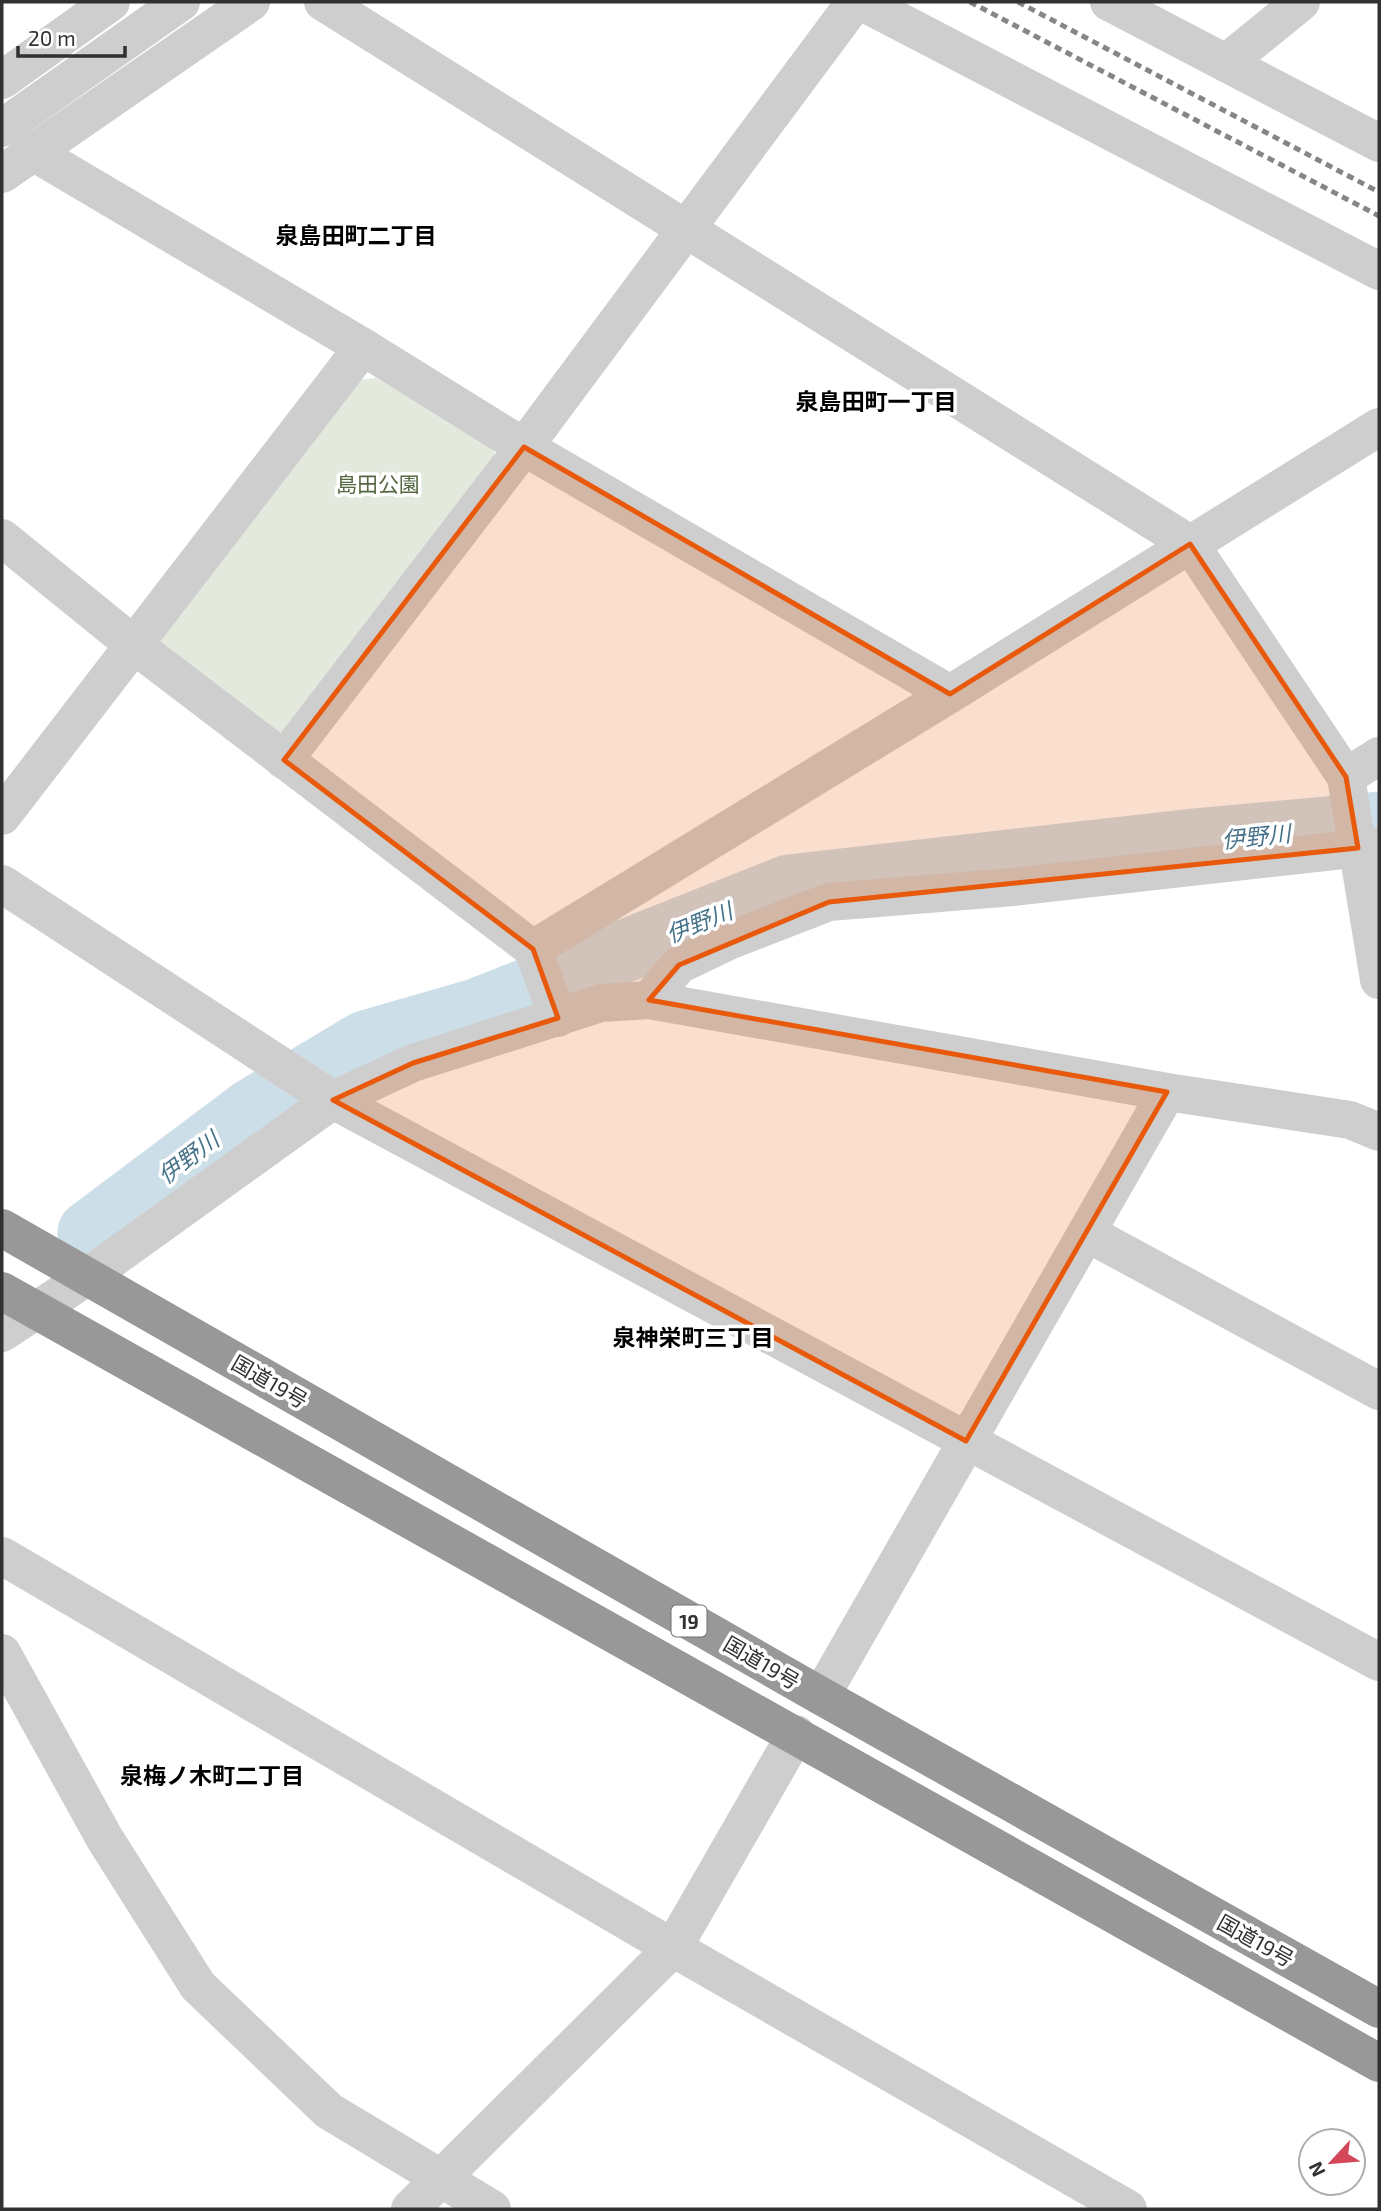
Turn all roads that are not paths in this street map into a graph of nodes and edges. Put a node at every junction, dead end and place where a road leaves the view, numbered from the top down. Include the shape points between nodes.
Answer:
1 (111, 2) edge
2 (181, 2) edge
3 (251, 2) edge
4 (323, 2) edge
5 (855, 2) edge
6 (862, 2) edge
7 (1109, 2) edge
8 (1301, 2) edge
9 (1226, 63) junction
10 (2, 80) edge
11 (2, 128) edge
12 (1379, 143) edge
13 (33, 152) junction
14 (2, 174) edge
15 (685, 228) junction
16 (1379, 271) edge
17 (363, 347) junction
18 (1379, 428) edge
19 (524, 447) junction
20 (2, 538) edge
21 (1190, 544) junction
22 (134, 645) junction
23 (950, 694) junction
24 (1379, 756) edge
25 (284, 760) junction
26 (1346, 777) junction
27 (2, 817) edge
28 (1368, 847) edge
29 (2, 884) edge
30 (533, 948) junction
31 (1379, 980) edge
32 (649, 1000) junction
33 (558, 1018) junction
34 (1167, 1092) junction
35 (334, 1100) junction
36 (1379, 1132) edge
37 (2, 1227) edge
38 (1087, 1233) junction
39 (87, 1277) junction
40 (2, 1291) edge
41 (36, 1311) junction
42 (2, 1334) edge
43 (1379, 1391) edge
44 (966, 1441) junction
45 (2, 1556) edge
46 (2, 1653) edge
47 (1379, 1662) edge
48 (821, 1696) junction
49 (796, 1734) junction
50 (673, 1948) junction
51 (1379, 2009) edge
52 (1379, 2063) edge
53 (441, 2179) junction
54 (410, 2209) edge
55 (492, 2209) edge
56 (1127, 2209) edge

1 - 10 street
2 - 11 street
3 - 13 street
4 - 15 street
5 - 15 street
6 - 16 street
7 - 9 street
8 - 9 street
9 - 12 street
13 - 14 street
13 - 17 street
15 - 19 street
15 - 21 street
17 - 19 street
17 - 22 street
18 - 21 street
19 - 23 street
19 - 25 street
20 - 22 street
21 - 23 street
21 - 26 street
22 - 25 street
22 - 27 street
23 - 30 street
24 - 26 street
25 - 30 street
26 - 28 street
28 - 31 street
28 - 32 street via 1013,887 829,902 679,965
29 - 35 street
30 - 33 street
32 - 33 street via 601,1003
32 - 34 street
33 - 35 street via 413,1063
34 - 36 street via 1350,1121
34 - 38 street
35 - 39 street
35 - 44 street
37 - 39 highway, 国道19号 / 19
38 - 43 street
38 - 44 street
39 - 41 street
39 - 48 highway, 国道19号 / 19
40 - 41 highway, 19
41 - 42 street
41 - 49 highway, 19
44 - 47 street
44 - 48 street
45 - 50 street
46 - 53 street via 105,1839 198,1986 329,2111
48 - 51 highway, 国道19号 / 19
49 - 50 street
49 - 52 highway, 19
50 - 53 street
50 - 56 street
53 - 54 street
53 - 55 street

